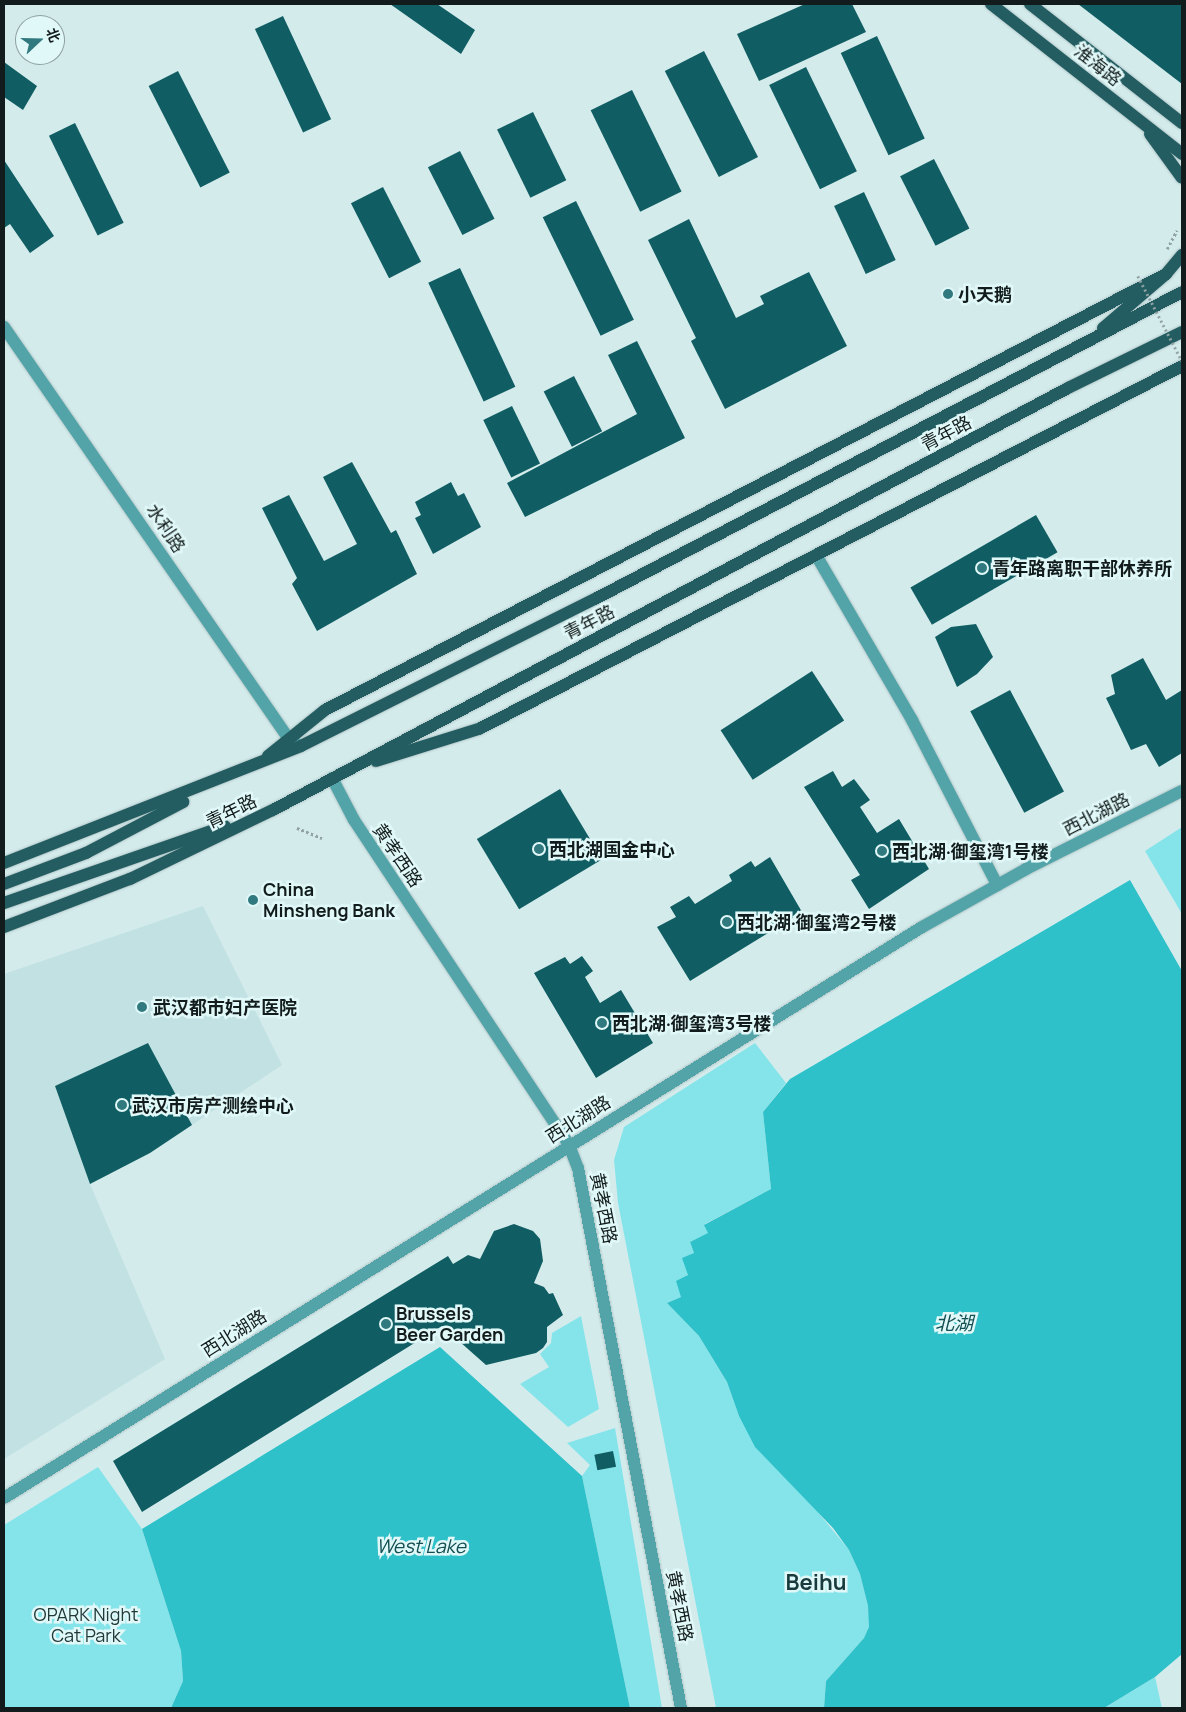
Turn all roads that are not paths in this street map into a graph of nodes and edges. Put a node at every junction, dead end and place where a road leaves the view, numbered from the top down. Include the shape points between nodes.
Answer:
1 (992, 4) edge
2 (1030, 4) edge
3 (1141, 122) junction
4 (1182, 123) edge
5 (1182, 154) edge
6 (1182, 178) edge
7 (1182, 255) edge
8 (1166, 274) junction
9 (1182, 292) edge
10 (4, 327) edge
11 (1182, 332) edge
12 (1088, 341) junction
13 (1182, 366) edge
14 (816, 554) junction
15 (289, 739) junction
16 (301, 746) junction
17 (256, 766) junction
18 (348, 769) junction
19 (239, 772) junction
20 (332, 778) junction
21 (1182, 791) edge
22 (273, 810) junction
23 (4, 863) edge
24 (4, 884) edge
25 (997, 885) junction
26 (4, 903) edge
27 (4, 927) edge
28 (569, 1145) junction
29 (4, 1498) edge
30 (681, 1708) edge

1 - 3 main road, 淮海路
2 - 4 main road, 淮海路
3 - 5 main road, 淮海路
3 - 6 main road
7 - 8 main road
8 - 12 main road
8 - 15 main road via 325,710
9 - 12 main road, 青年路
10 - 15 street, 水利路
11 - 18 main road, 青年路 via 1068,388
12 - 16 main road, 青年路 via 587,603
13 - 14 main road
14 - 18 main road via 479,729
14 - 25 street via 912,720
15 - 16 street, 水利路
15 - 17 main road
16 - 17 main road, 青年路
17 - 19 main road, 青年路
18 - 20 main road, 青年路
19 - 23 main road, 青年路
19 - 24 main road via 86,853
20 - 22 main road, 青年路
20 - 28 street, 黄孝西路 via 354,820
21 - 25 street, 西北湖路
22 - 26 main road via 94,869
22 - 27 main road, 青年路 via 130,879
25 - 28 street, 西北湖路 via 922,927
28 - 29 street, 西北湖路
28 - 30 street, 黄孝西路 via 578,1168

